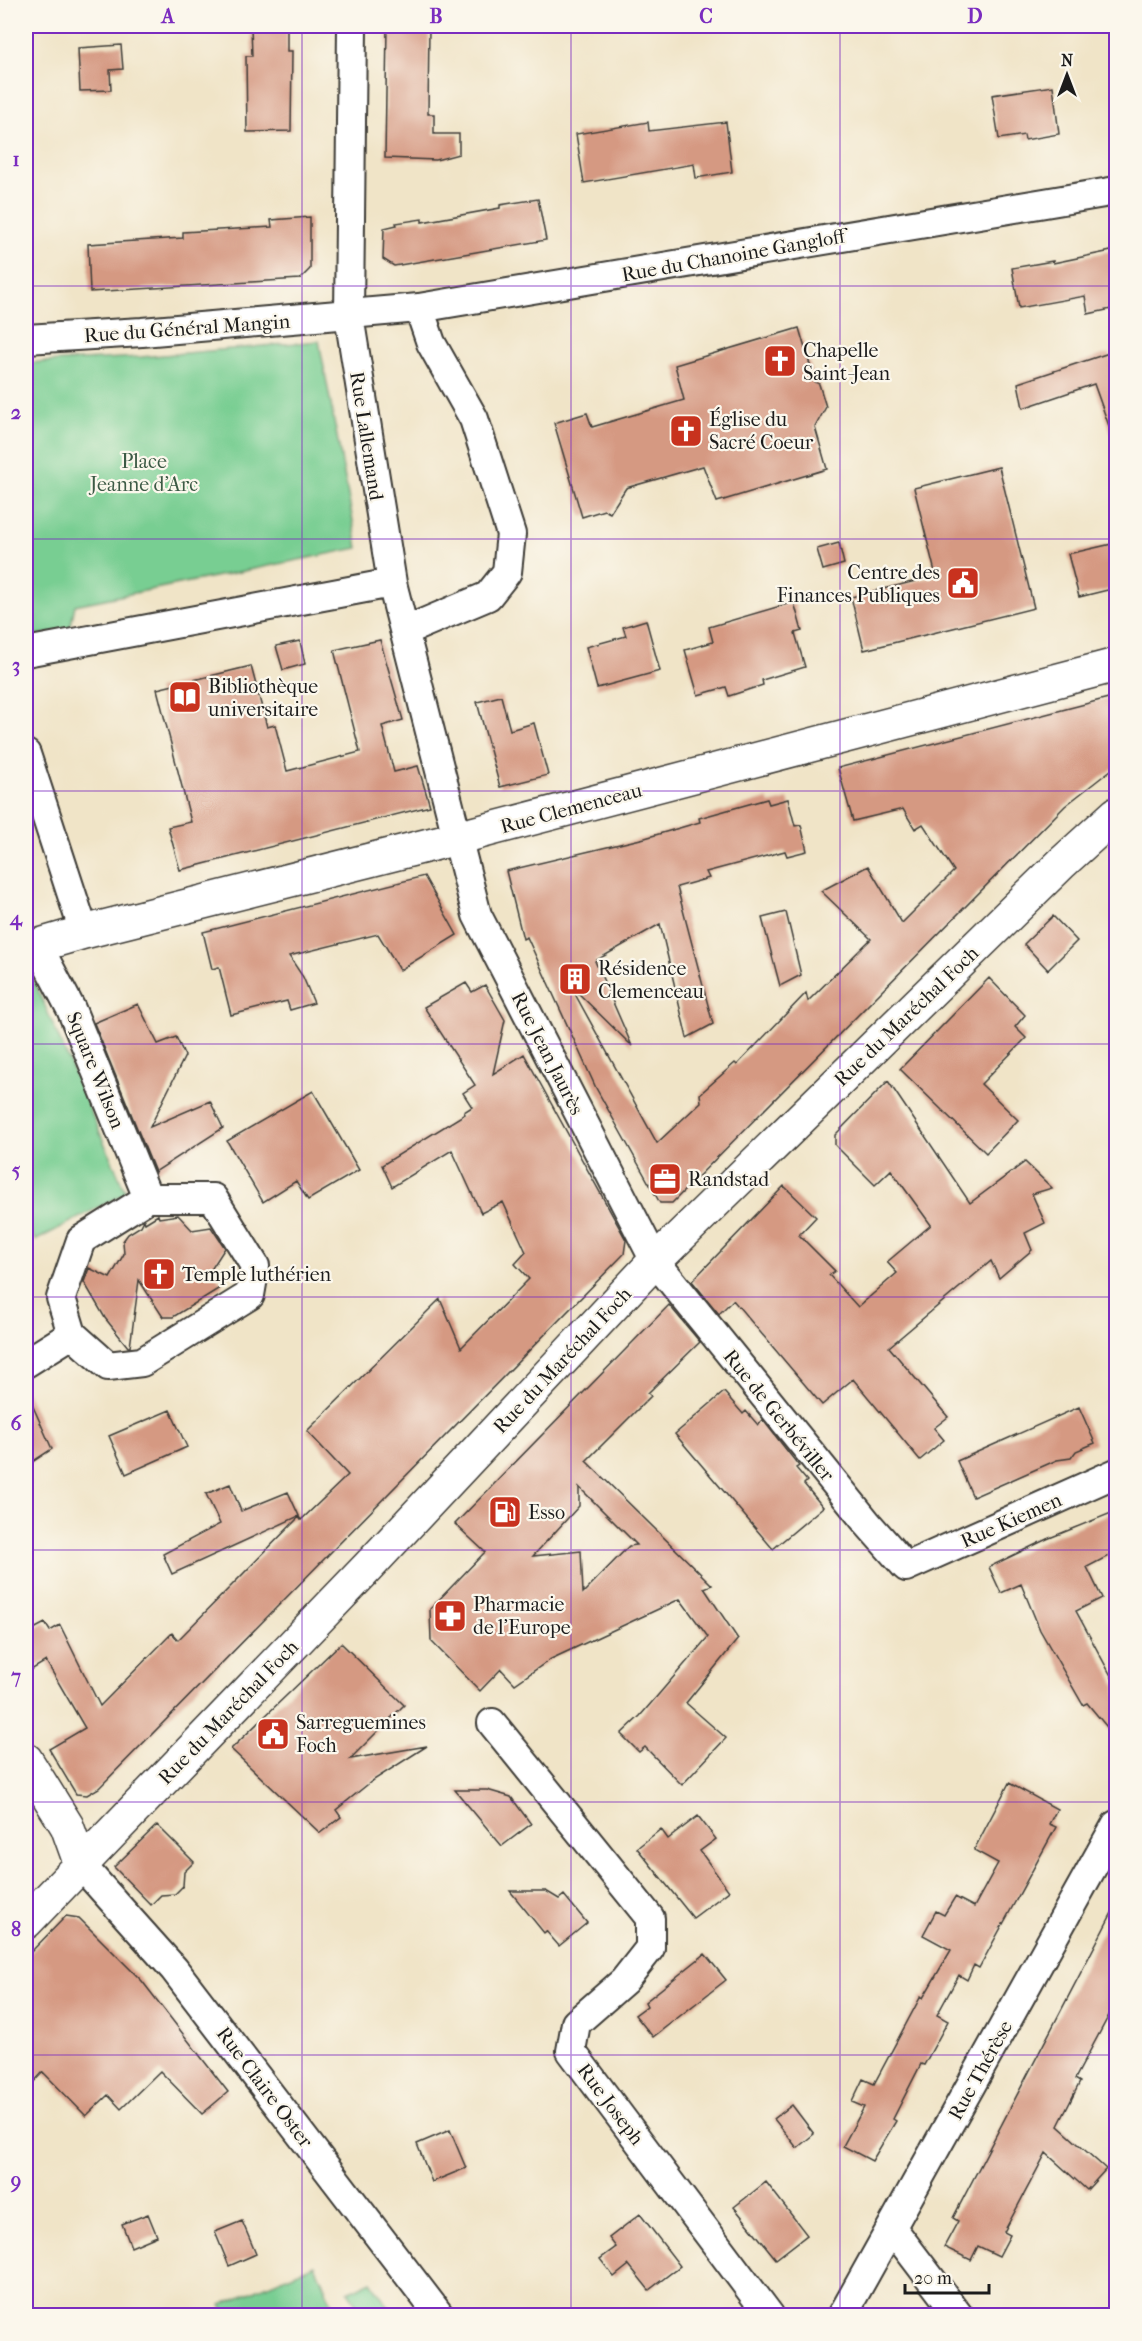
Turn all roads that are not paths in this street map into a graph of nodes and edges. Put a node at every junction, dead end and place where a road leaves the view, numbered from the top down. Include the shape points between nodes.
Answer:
1 (352, 26) edge
2 (1116, 190) edge
3 (419, 309) junction
4 (349, 316) junction
5 (26, 339) edge
6 (392, 583) junction
7 (405, 631) junction
8 (26, 652) edge
9 (1116, 665) edge
10 (26, 754) edge
11 (1116, 814) edge
12 (457, 838) junction
13 (84, 932) junction
14 (32, 947) edge
15 (148, 1198) junction
16 (655, 1261) junction
17 (72, 1335) junction
18 (26, 1363) edge
19 (1116, 1473) edge
20 (906, 1567) joint
21 (492, 1723) dead end
22 (26, 1760) edge
23 (1116, 1825) edge
24 (81, 1865) junction
25 (26, 1922) edge
26 (892, 2228) junction
27 (440, 2316) edge
28 (770, 2316) edge
29 (842, 2316) edge
30 (959, 2316) edge

1 - 4 street, Rue Lallemand
2 - 3 street, Rue du Chanoine Gangloff
3 - 4 street, Rue du Chanoine Gangloff
3 - 7 street via 431,343 474,419 511,534 507,572 488,596
4 - 5 street, Rue du Général Mangin
4 - 6 street, Rue Lallemand
6 - 7 street, Rue Lallemand
6 - 8 street
7 - 12 street, Rue Lallemand
9 - 12 main road, Rue Clemenceau
10 - 13 street
11 - 16 main road, Rue du Maréchal Foch
12 - 13 main road, Rue Clemenceau
12 - 16 street, Rue Jean Jaurès via 477,915
13 - 14 main road, Rue Clemenceau
14 - 15 street, Square Wilson via 71,1009
15 - 17 street via 81,1240 61,1298
15 - 17 street via 213,1198 255,1266 250,1295 142,1362 108,1366
16 - 20 street, Rue de Gerbéviller
16 - 24 main road, Rue du Maréchal Foch
17 - 18 street
19 - 20 street, Rue Kiemen
21 - 28 street, Rue Joseph via 650,1918 650,1948 624,1982 576,2023 571,2051
22 - 24 main road via 67,1826
23 - 26 street, Rue Thérèse
24 - 25 main road, Rue du Maréchal Foch
24 - 27 street, Rue Claire Oster via 174,1969
26 - 29 street, Rue Thérèse
26 - 30 street

